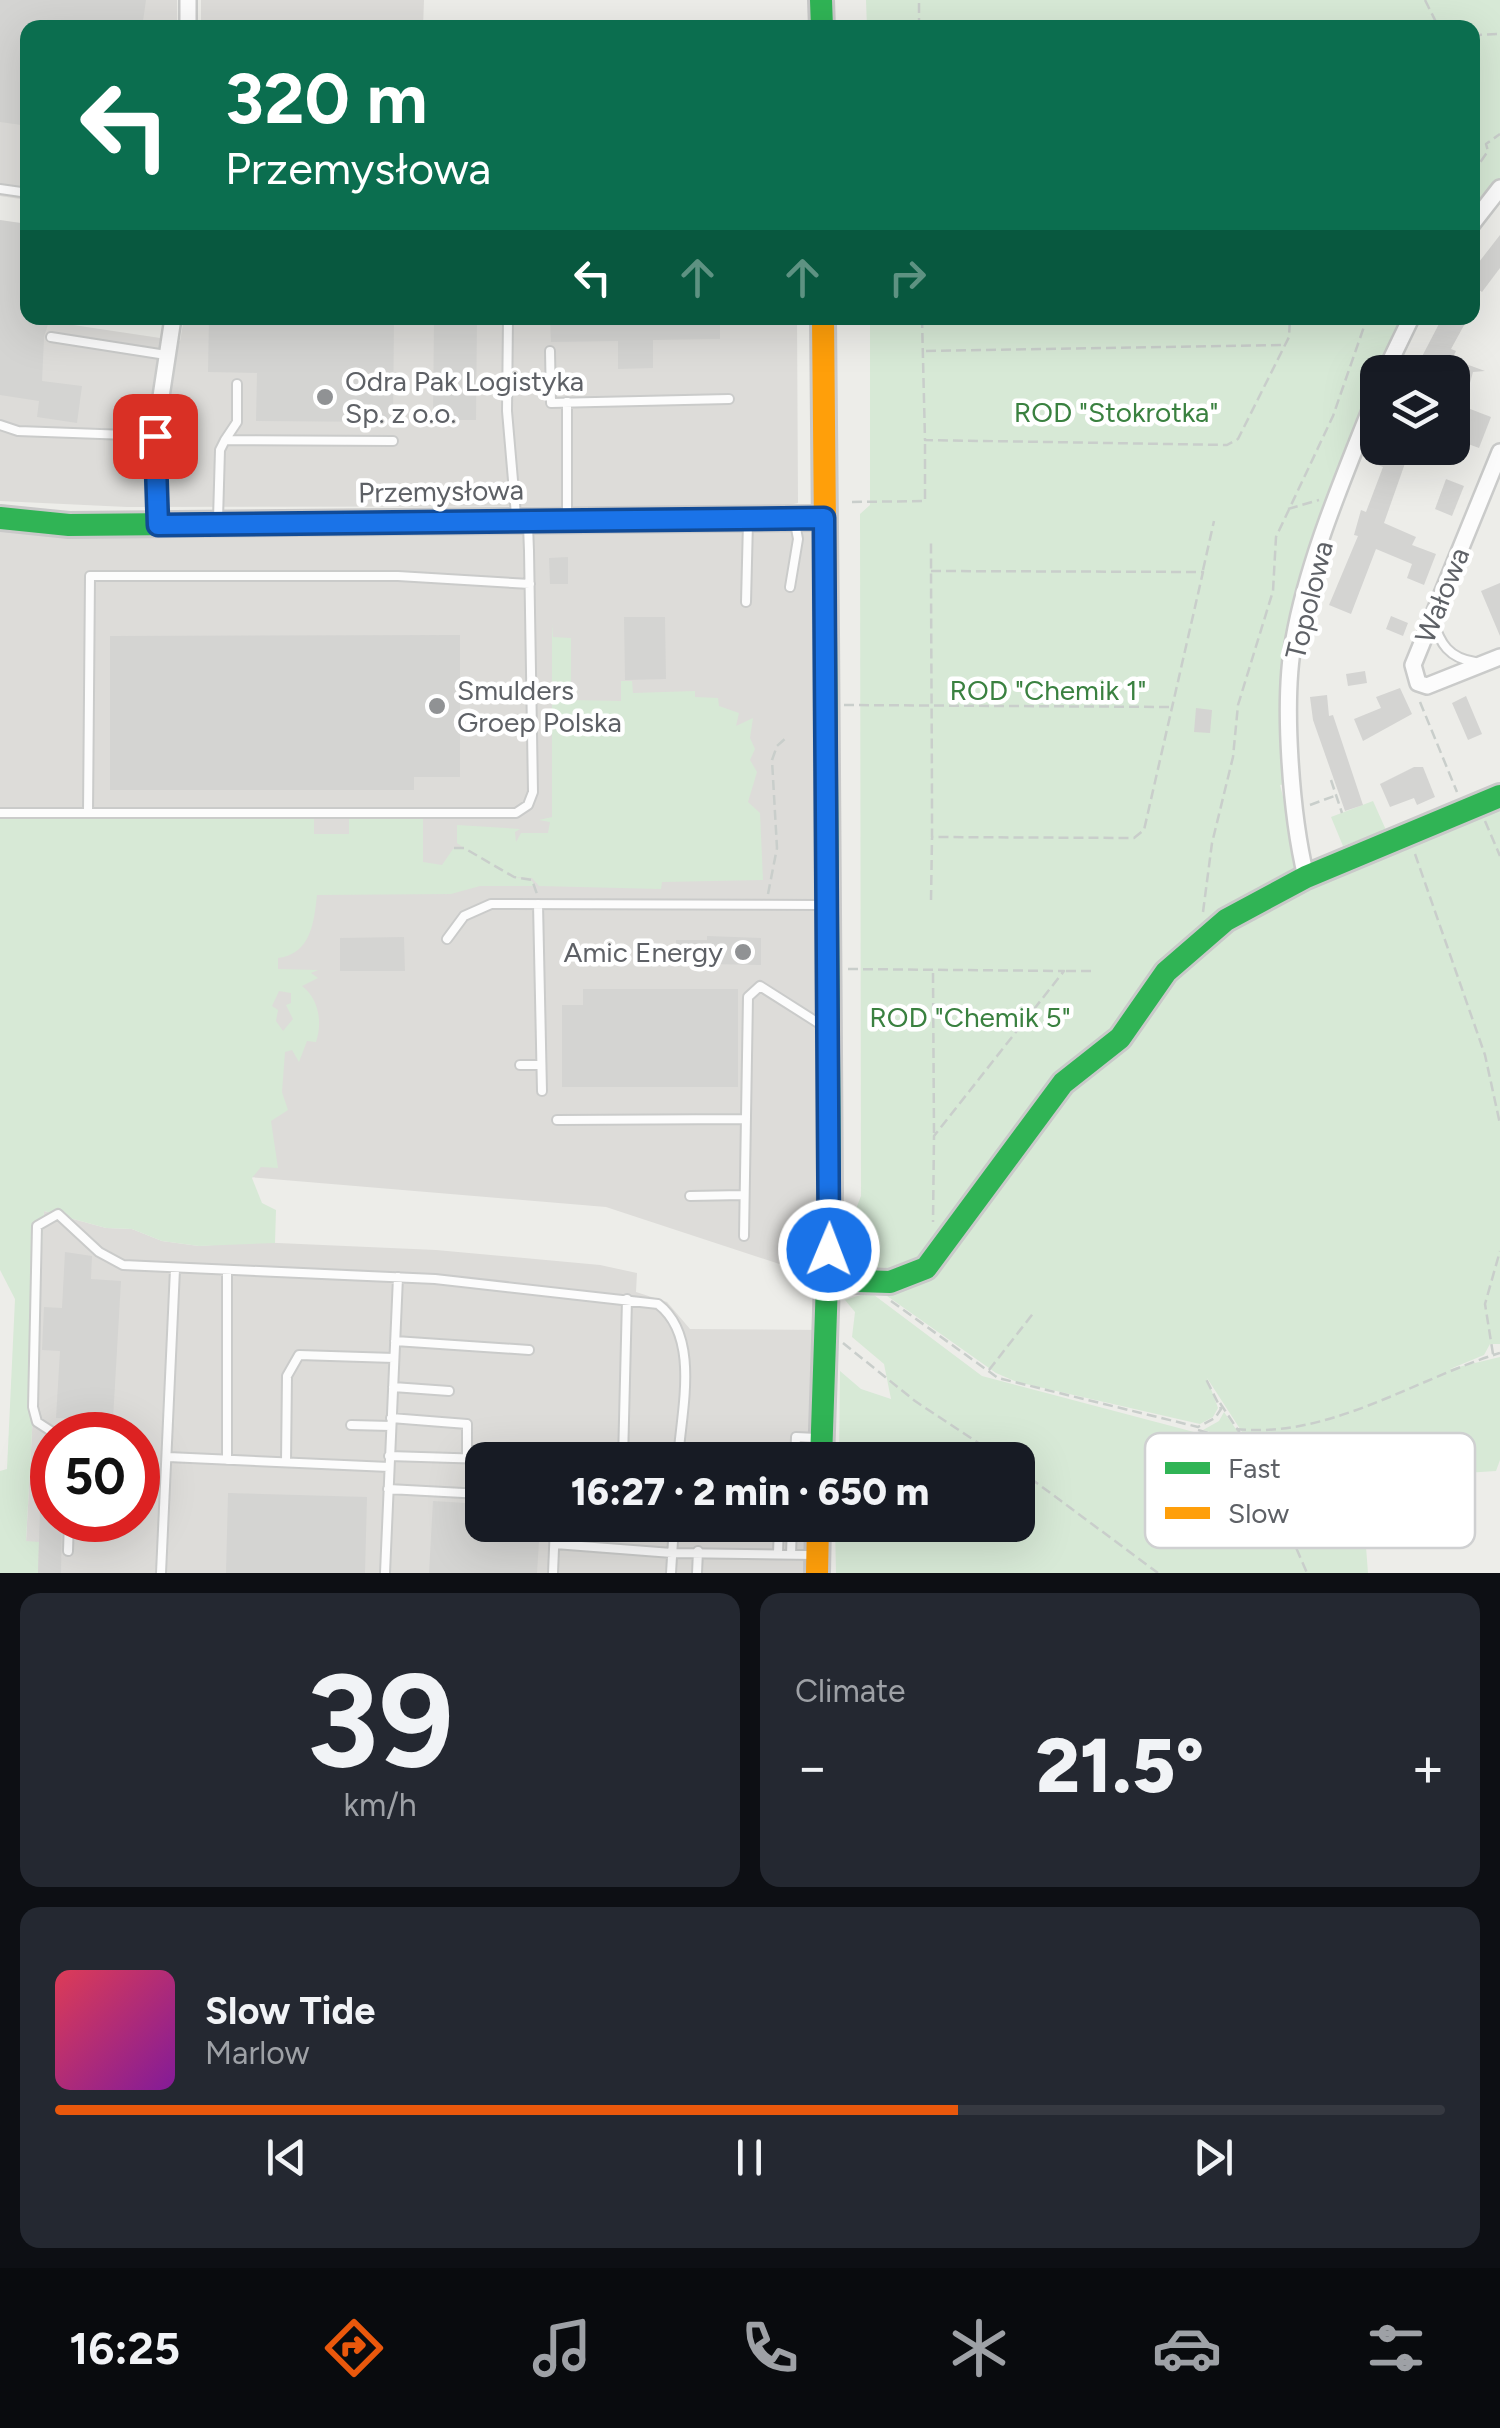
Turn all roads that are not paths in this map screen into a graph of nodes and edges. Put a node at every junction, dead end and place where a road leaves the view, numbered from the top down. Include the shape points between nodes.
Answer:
1 (1500, 188) edge
2 (1480, 214) edge
3 (172, 325) edge
4 (508, 325) edge
5 (823, 325) edge
6 (1408, 325) edge
7 (51, 338) dead end
8 (550, 351) dead end
9 (168, 355) junction
10 (1394, 355) edge
11 (237, 384) dead end
12 (729, 400) dead end
13 (566, 402) junction
14 (0, 425) edge
15 (155, 436) junction
16 (1360, 438) edge
17 (225, 440) junction
18 (393, 441) dead end
19 (1500, 452) edge
20 (0, 518) edge
21 (794, 518) junction
22 (824, 518) junction
23 (748, 519) junction
24 (522, 520) junction
25 (568, 520) junction
26 (218, 524) junction
27 (158, 525) junction
28 (530, 584) junction
29 (790, 587) dead end
30 (746, 602) dead end
31 (1433, 620) junction
32 (1494, 660) edge
33 (1500, 796) edge
34 (0, 813) edge
35 (88, 813) junction
36 (1306, 877) junction
37 (538, 904) junction
38 (826, 905) junction
39 (446, 939) dead end
40 (828, 1028) junction
41 (520, 1065) dead end
42 (541, 1065) junction
43 (542, 1091) dead end
44 (745, 1119) junction
45 (558, 1120) dead end
46 (743, 1195) junction
47 (690, 1196) dead end
48 (744, 1236) dead end
49 (175, 1269) junction
50 (227, 1272) junction
51 (398, 1277) junction
52 (828, 1280) junction
53 (627, 1298) junction
54 (395, 1341) junction
55 (528, 1350) dead end
56 (394, 1358) junction
57 (393, 1387) junction
58 (449, 1390) dead end
59 (34, 1412) edge
60 (391, 1422) junction
61 (352, 1425) dead end
62 (467, 1442) edge
63 (623, 1442) edge
64 (679, 1442) edge
65 (821, 1442) edge
66 (389, 1456) junction
67 (168, 1457) junction
68 (465, 1458) edge
69 (227, 1460) junction
70 (286, 1462) junction
71 (389, 1468) junction
72 (388, 1489) junction
73 (465, 1493) edge
74 (68, 1542) edge
75 (673, 1542) edge
76 (778, 1542) edge
77 (791, 1542) edge
78 (555, 1544) joint
79 (698, 1550) junction
80 (68, 1551) dead end
81 (672, 1553) junction
82 (778, 1553) junction
83 (791, 1554) junction
84 (816, 1564) edge
85 (162, 1573) edge
86 (384, 1573) edge
87 (553, 1573) edge
88 (671, 1573) edge
89 (698, 1573) edge

1 - 2 street
3 - 9 street
4 - 24 lane via 507,410
5 - 22 street
6 - 10 street
7 - 9 lane
8 - 13 lane via 551,402
9 - 15 street
11 - 17 lane via 237,422
12 - 13 lane
13 - 25 lane
14 - 15 lane
15 - 27 street
16 - 36 street, Topolowa via 1294,637 1290,716
17 - 18 lane
17 - 26 lane
19 - 31 street, Wałowa
20 - 27 street, Przemysłowa
21 - 22 street, Przemysłowa
21 - 23 street, Przemysłowa
21 - 29 lane via 798,539
22 - 38 street
23 - 25 street, Przemysłowa
23 - 30 lane
24 - 25 street, Przemysłowa
24 - 26 street, Przemysłowa
24 - 28 lane
26 - 27 street, Przemysłowa
28 - 35 lane via 532,792 516,813
28 - 35 lane via 398,576 90,576
31 - 32 lane via 1451,654
31 - 32 street, Wałowa via 1413,665 1418,683 1426,686
33 - 36 street
34 - 35 lane
36 - 52 street via 1226,920 1157,982 1116,1042 1073,1072 1043,1107 926,1268 890,1282
37 - 38 lane
37 - 39 lane via 491,904 464,916
37 - 42 lane
38 - 40 street
40 - 44 lane via 760,986 748,997
40 - 52 street
41 - 42 lane
42 - 43 lane
44 - 45 lane
44 - 46 lane
46 - 47 lane
46 - 48 lane
49 - 50 lane
49 - 59 lane via 122,1266 58,1214 37,1226
49 - 67 lane
50 - 51 lane
50 - 69 lane
51 - 53 lane
51 - 54 lane
52 - 65 street
53 - 63 lane
53 - 64 lane via 658,1304 673,1316 684,1342
54 - 55 lane
54 - 56 lane
56 - 57 lane
56 - 70 lane via 299,1355 287,1376
57 - 58 lane
57 - 60 lane
60 - 61 lane
60 - 62 lane via 467,1424
60 - 66 lane
66 - 68 lane
66 - 71 lane
67 - 69 lane
67 - 85 lane
69 - 70 lane
70 - 71 lane
71 - 72 lane
72 - 73 lane
72 - 86 lane
74 - 80 lane
75 - 81 lane
76 - 82 lane
77 - 83 lane
78 - 81 lane
78 - 87 lane
79 - 81 lane
79 - 82 lane
79 - 89 lane
81 - 88 lane
82 - 83 lane
83 - 84 lane

